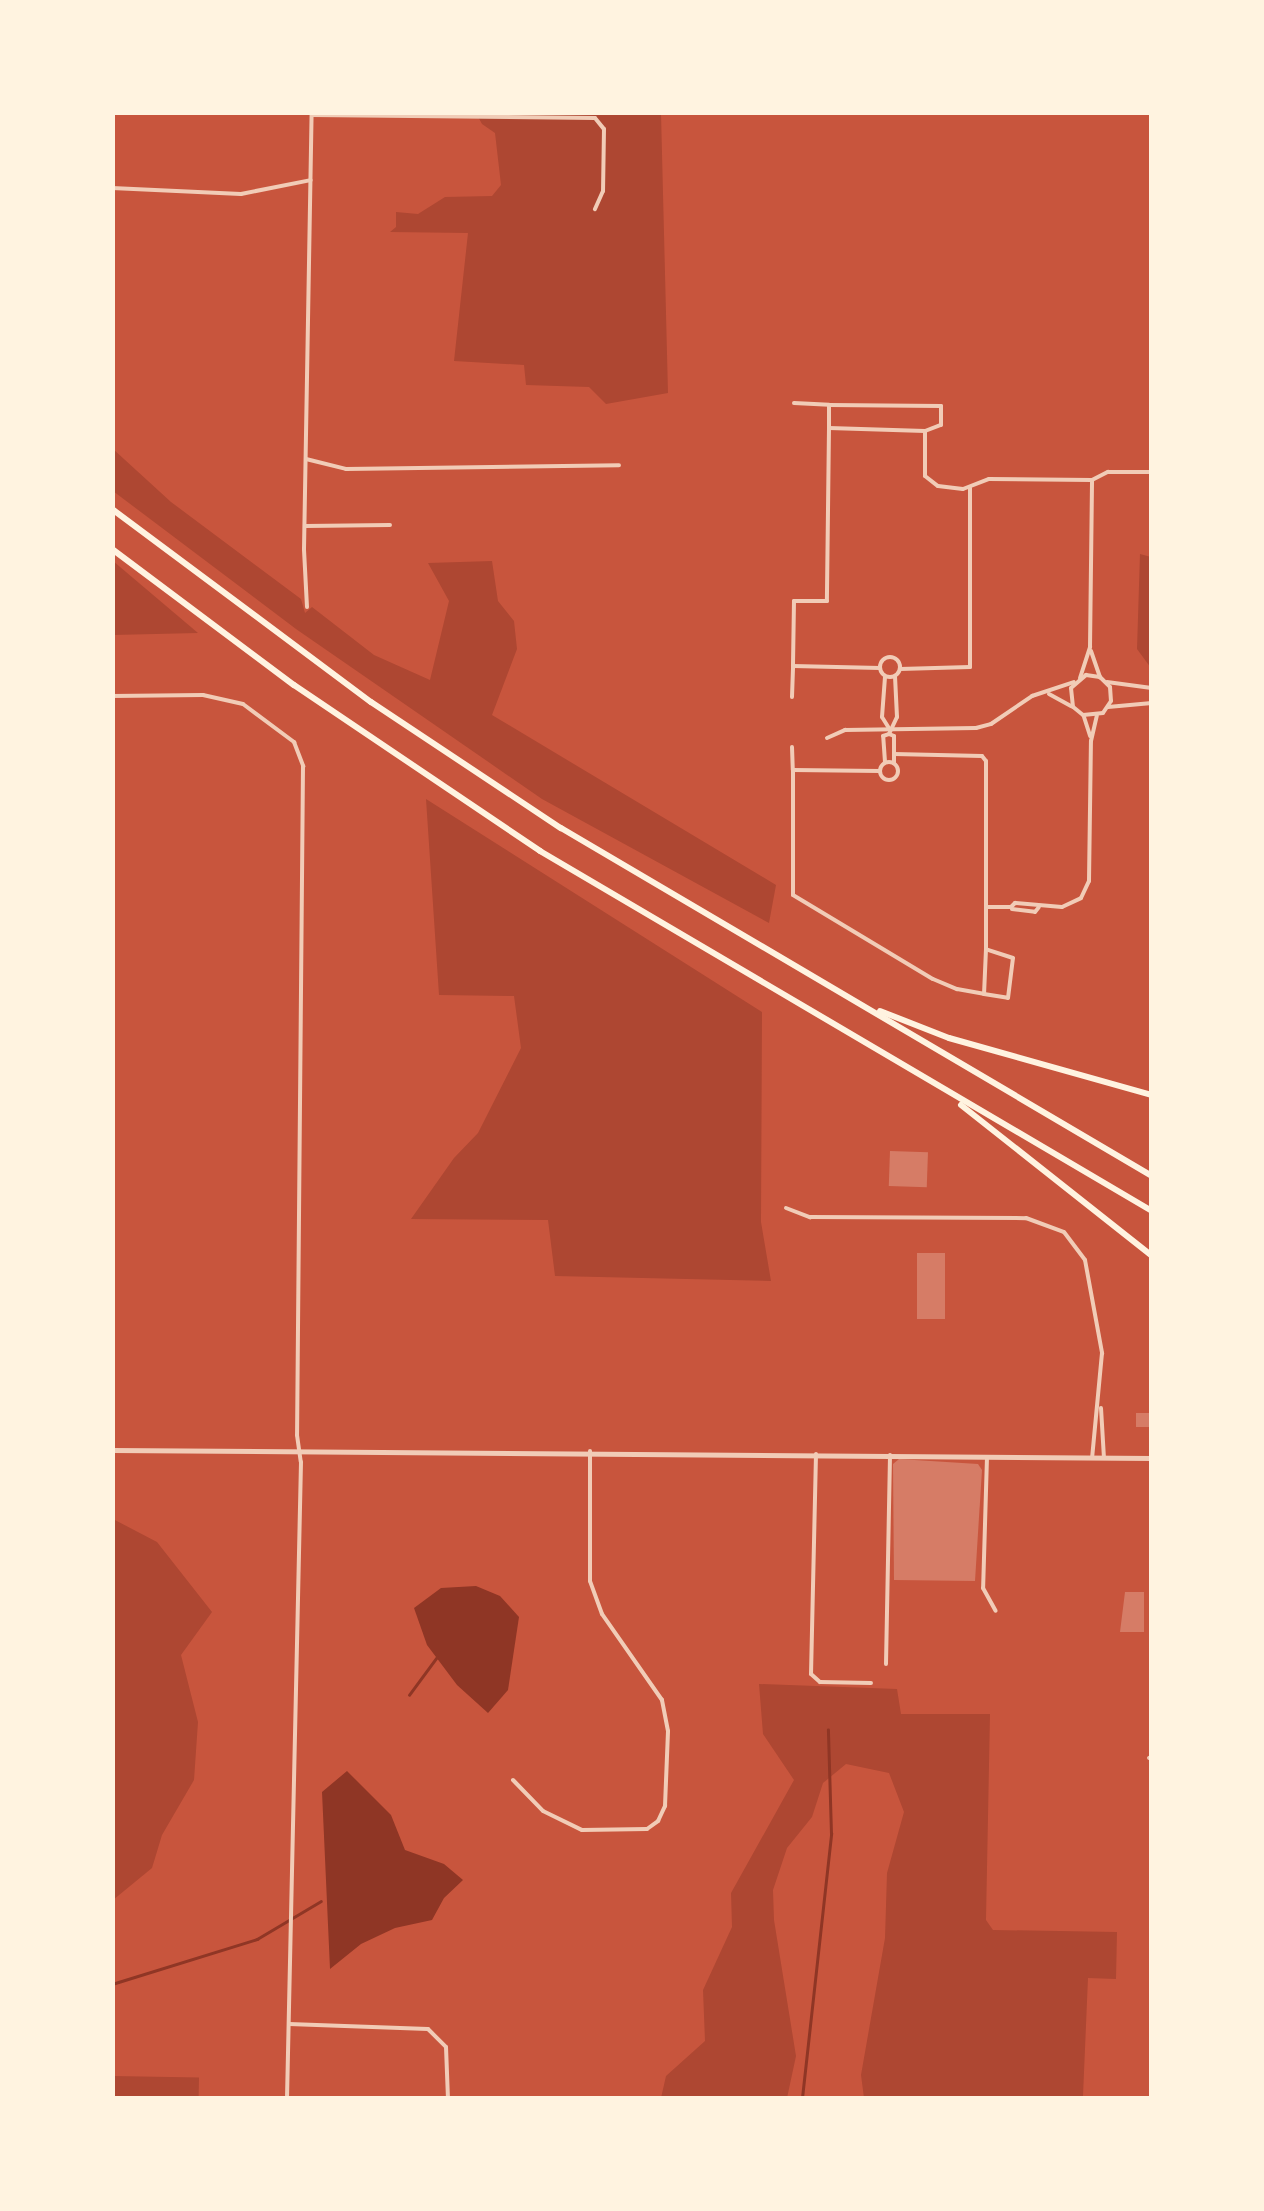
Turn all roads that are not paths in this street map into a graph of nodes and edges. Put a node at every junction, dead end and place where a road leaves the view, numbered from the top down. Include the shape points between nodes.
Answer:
1 (312, 114) edge
2 (311, 180) junction
3 (112, 188) edge
4 (595, 208) dead end
5 (794, 404) dead end
6 (830, 405) junction
7 (830, 428) junction
8 (925, 430) junction
9 (306, 460) junction
10 (620, 464) dead end
11 (1152, 472) edge
12 (1092, 480) junction
13 (970, 487) junction
14 (112, 510) edge
15 (390, 524) dead end
16 (305, 526) junction
17 (112, 549) edge
18 (307, 607) dead end
19 (1090, 648) junction
20 (793, 666) junction
21 (880, 668) junction
22 (900, 668) junction
23 (885, 676) junction
24 (894, 676) junction
25 (1100, 677) junction
26 (1077, 680) junction
27 (1106, 681) junction
28 (1152, 688) edge
29 (1049, 694) junction
30 (112, 696) edge
31 (792, 698) dead end
32 (1152, 703) edge
33 (1073, 707) junction
34 (1108, 707) junction
35 (1083, 716) junction
36 (1097, 716) junction
37 (890, 732) junction
38 (828, 738) dead end
39 (1091, 741) junction
40 (792, 746) dead end
41 (894, 754) junction
42 (885, 762) junction
43 (894, 763) junction
44 (793, 770) junction
45 (880, 771) junction
46 (986, 907) junction
47 (986, 949) junction
48 (984, 994) junction
49 (855, 1001) junction
50 (945, 1092) junction
51 (1152, 1093) edge
52 (1152, 1176) edge
53 (786, 1208) dead end
54 (1152, 1211) edge
55 (1152, 1256) edge
56 (1100, 1401) junction
57 (298, 1448) junction
58 (112, 1450) edge
59 (590, 1452) junction
60 (816, 1454) junction
61 (890, 1455) junction
62 (988, 1456) junction
63 (1092, 1458) junction
64 (1104, 1458) junction
65 (1152, 1458) edge
66 (996, 1611) dead end
67 (886, 1664) dead end
68 (872, 1682) dead end
69 (512, 1780) dead end
70 (289, 2024) junction
71 (287, 2098) edge
72 (448, 2098) edge

1 - 2 street
1 - 4 street via 596,118 604,130 603,191
2 - 3 street via 241,194
2 - 9 street
5 - 6 street
6 - 7 street
6 - 8 street via 941,406 942,424
7 - 8 street
7 - 20 street via 827,600 794,601
8 - 13 street via 928,481
9 - 10 street via 346,469
9 - 16 street
11 - 12 street via 1108,472
12 - 13 street via 1006,478
12 - 19 street
13 - 22 street via 970,667
14 - 49 highway via 444,752
15 - 16 street
16 - 18 street
17 - 50 highway via 489,818
19 - 25 street
19 - 26 street
20 - 21 street
20 - 31 street
21 - 22 street via 890,657
21 - 23 street
22 - 24 street
23 - 24 street
23 - 37 street via 882,717
24 - 37 street via 897,718
25 - 26 street
25 - 27 street
26 - 29 street
26 - 33 street
27 - 28 street
27 - 34 street
29 - 33 street
29 - 37 street via 1032,696 976,728
30 - 57 street via 232,701 290,737 302,758
32 - 34 street
33 - 35 street
34 - 36 street
35 - 36 street
35 - 39 street
36 - 39 street
37 - 38 street via 845,730
37 - 41 street
37 - 42 street via 884,736
39 - 46 street via 1088,881 1081,898 1035,912
40 - 44 street
41 - 43 street
41 - 46 street via 986,761
42 - 43 street
42 - 45 street
43 - 45 street via 898,773 892,780
44 - 45 street
44 - 48 street via 793,895 933,980
46 - 47 street
47 - 48 street
47 - 48 street via 1013,958 1008,998
49 - 51 highway via 949,1038
49 - 52 highway
50 - 54 highway
50 - 55 highway
53 - 56 street via 810,1217 1026,1218 1060,1228 1087,1266 1103,1358
56 - 63 street
56 - 64 street
57 - 58 street
57 - 59 street
57 - 70 street
59 - 60 street
59 - 69 street via 590,1582 602,1614 662,1700 666,1806 658,1821 639,1832 582,1830 543,1811
60 - 61 street
60 - 68 street via 811,1674 820,1682
61 - 62 street
61 - 67 street
62 - 63 street
62 - 66 street via 982,1588
63 - 64 street
64 - 65 street
70 - 71 street
70 - 72 street via 428,2029 446,2048

